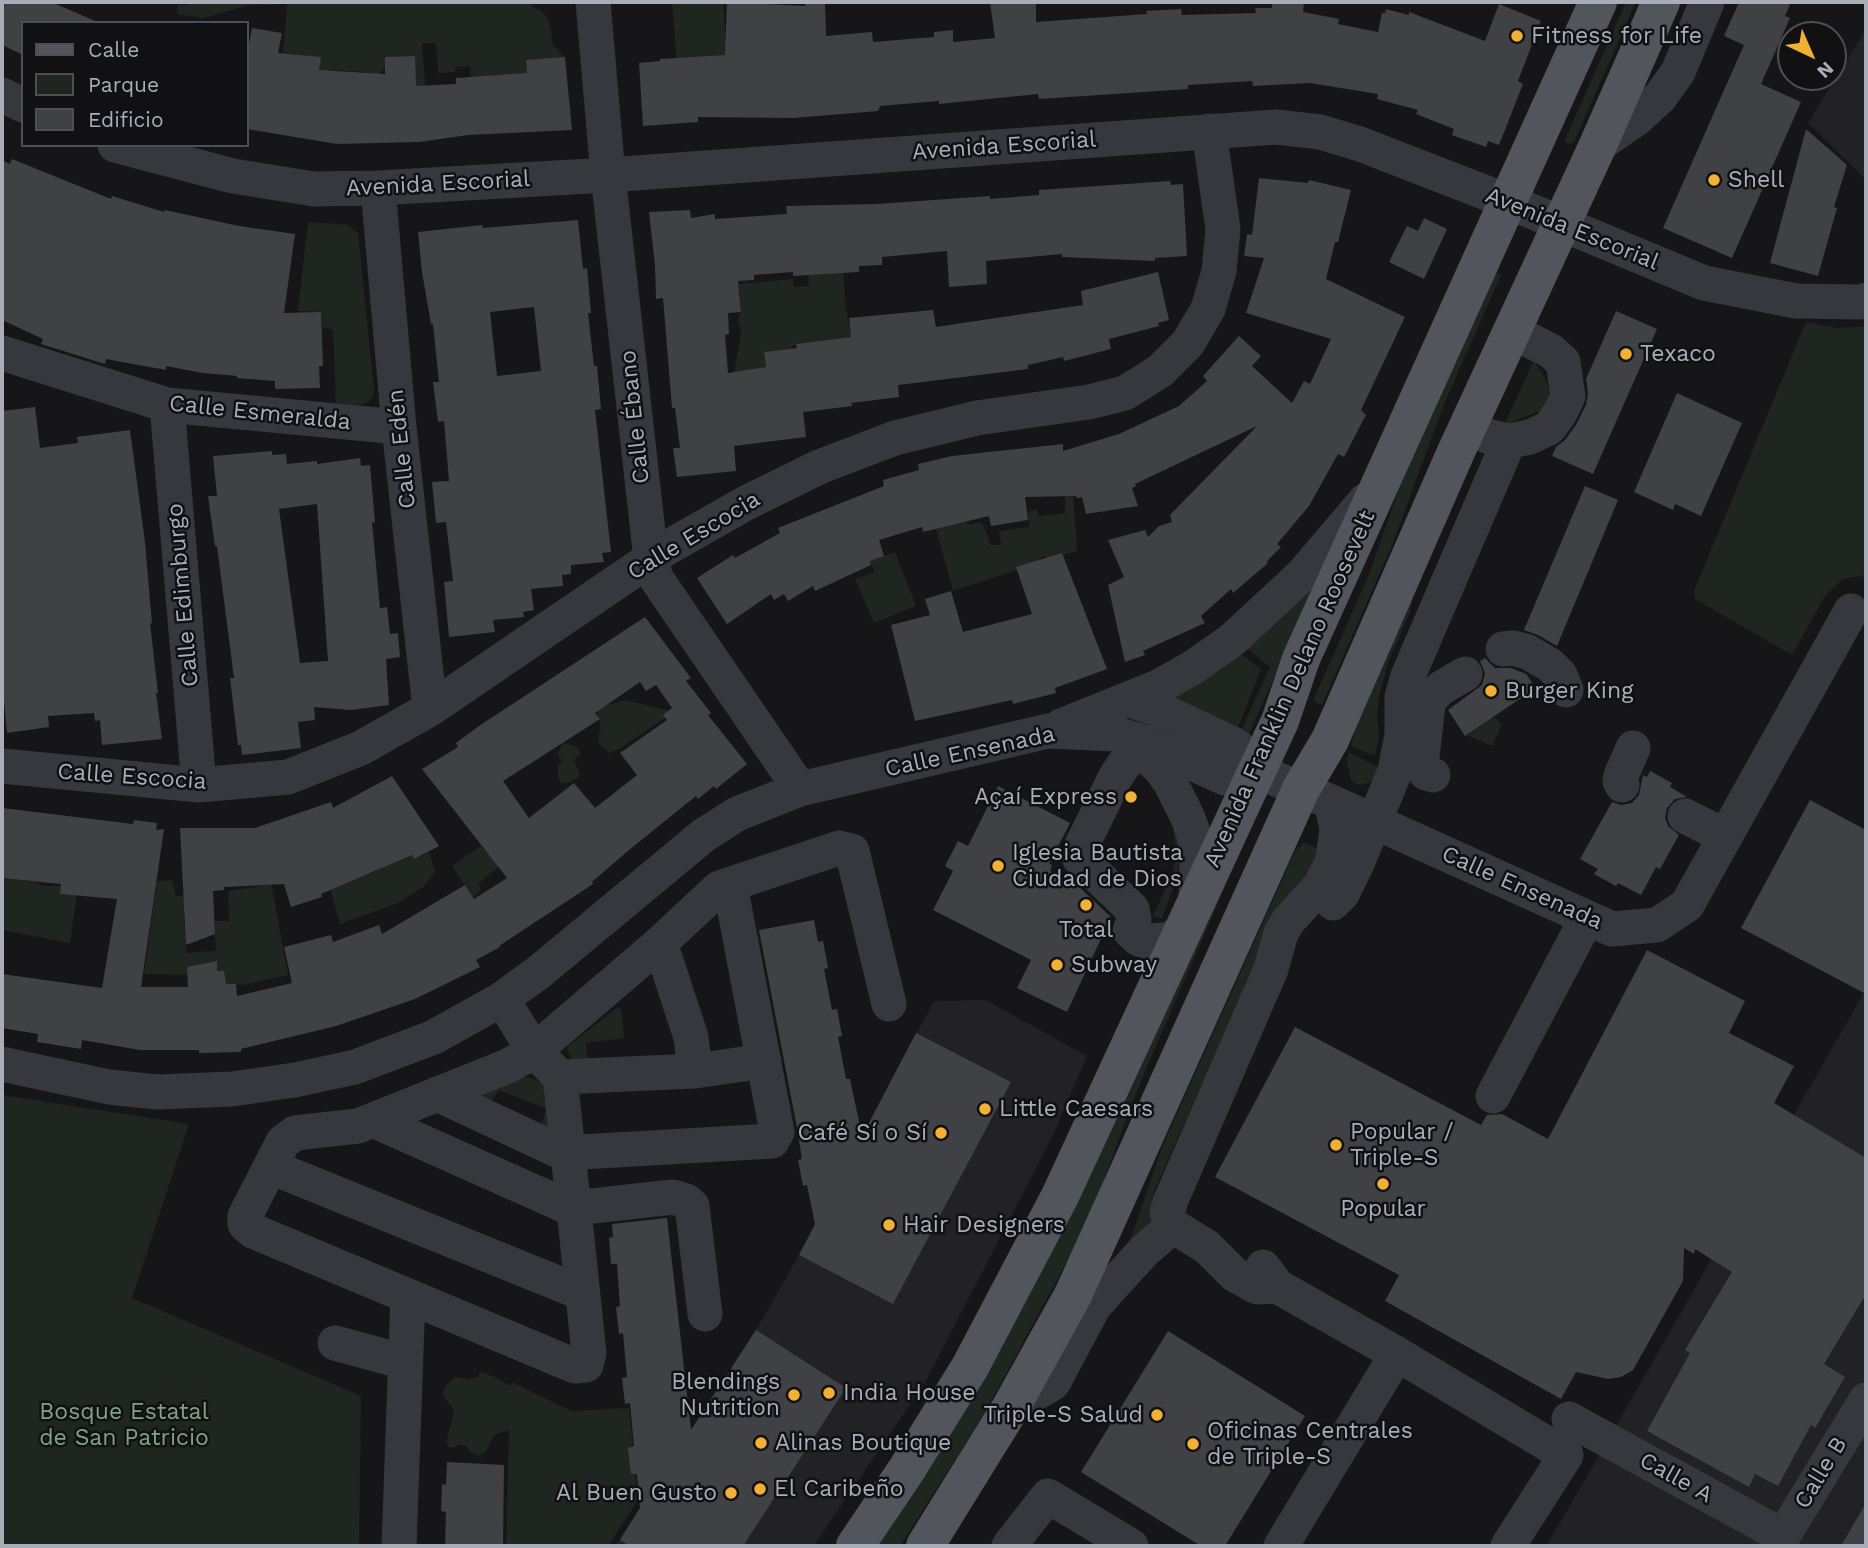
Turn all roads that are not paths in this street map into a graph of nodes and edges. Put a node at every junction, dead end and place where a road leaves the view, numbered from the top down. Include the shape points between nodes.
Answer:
1 (593, 2) edge
2 (1598, 2) edge
3 (1661, 2) edge
4 (1707, 2) edge
5 (2, 95) edge
6 (21, 103) edge
7 (1209, 131) junction
8 (1598, 145) junction
9 (123, 147) edge
10 (608, 175) junction
11 (378, 188) junction
12 (1507, 201) junction
13 (1561, 223) junction
14 (1866, 300) edge
15 (1511, 331) junction
16 (2, 353) edge
17 (167, 405) junction
18 (399, 427) junction
19 (1461, 441) junction
20 (1509, 441) junction
21 (1385, 476) junction
22 (651, 559) junction
23 (1851, 611) dead end
24 (1434, 613) junction
25 (1566, 690) dead end
26 (1129, 700) junction
27 (430, 709) junction
28 (1048, 732) junction
29 (1144, 748) junction
30 (1633, 748) dead end
31 (2, 766) edge
32 (1257, 771) junction
33 (1433, 775) dead end
34 (199, 785) junction
35 (1622, 785) dead end
36 (800, 789) junction
37 (1316, 795) junction
38 (1685, 816) dead end
39 (1375, 823) junction
40 (1725, 836) junction
41 (730, 885) junction
42 (1189, 916) junction
43 (1587, 918) junction
44 (658, 945) junction
45 (1271, 969) junction
46 (502, 999) junction
47 (889, 1004) dead end
48 (534, 1051) junction
49 (764, 1061) junction
50 (2, 1064) edge
51 (695, 1071) junction
52 (560, 1077) junction
53 (437, 1094) junction
54 (1493, 1096) dead end
55 (373, 1119) junction
56 (568, 1153) junction
57 (271, 1167) junction
58 (574, 1209) junction
59 (1173, 1226) junction
60 (582, 1290) junction
61 (408, 1296) junction
62 (705, 1314) dead end
63 (335, 1343) dead end
64 (1397, 1354) junction
65 (405, 1362) junction
66 (1866, 1400) edge
67 (1011, 1407) junction
68 (1569, 1419) dead end
69 (1780, 1541) edge
70 (399, 1546) edge
71 (855, 1546) edge
72 (925, 1546) edge
73 (1009, 1546) edge
74 (1131, 1546) edge
75 (1281, 1546) edge
76 (1508, 1546) edge

1 - 10 street, Calle Ébano
2 - 12 main road, Avenida Franklin Delano Roosevelt
3 - 8 main road
4 - 8 street via 1678,72 1660,97
5 - 6 street
7 - 10 street, Avenida Escorial
7 - 12 street, Avenida Escorial via 1276,127 1320,132
7 - 22 street, Calle Escocia via 1223,229 1219,271 1208,309 1188,343 1160,371 1125,393 977,418 895,438 818,467
8 - 13 main road
9 - 11 street, Avenida Escorial via 247,178 314,189
10 - 11 street, Avenida Escorial
10 - 22 street, Calle Ébano
11 - 18 street, Calle Edén
12 - 13 street, Avenida Escorial
12 - 21 main road, Avenida Franklin Delano Roosevelt
13 - 14 street, Avenida Escorial via 1704,283 1796,301
13 - 15 main road
15 - 19 main road
15 - 20 street via 1563,362 1568,396 1549,428
16 - 17 street, Calle Esmeralda
17 - 18 street, Calle Esmeralda
17 - 34 street, Calle Edimburgo
18 - 27 street, Calle Edén
19 - 20 street
19 - 24 street
19 - 37 main road via 1330,740
20 - 24 street
21 - 26 street via 1302,575 1233,640 1192,668
21 - 32 main road, Avenida Franklin Delano Roosevelt via 1301,659
22 - 27 street, Calle Escocia
22 - 36 street, Calle Ébano via 656,578
23 - 40 street, Calle Ensenada
24 - 39 street via 1402,697 1398,762
25 - 33 street via 1560,675 1549,666 1513,648 1441,688 1428,705 1422,765
26 - 28 street
26 - 32 street via 1233,744
27 - 34 street, Calle Escocia via 361,748 288,777
28 - 29 street
28 - 36 street, Calle Ensenada
29 - 32 street via 1225,778
29 - 42 street via 1170,782 1194,835 1197,858
29 - 42 street via 1124,764 1104,796 1080,859 1132,909 1130,931 1139,939 1168,940
30 - 35 street via 1621,776
31 - 34 street, Calle Escocia
32 - 37 street, Calle Ensenada
32 - 42 main road, Avenida Franklin Delano Roosevelt
36 - 46 street, Calle Ensenada via 737,814 704,835
37 - 39 street, Calle Ensenada
37 - 45 street via 1337,829 1333,860 1320,886 1281,933
37 - 67 main road via 1073,1295
38 - 40 street
39 - 43 street, Calle Ensenada
39 - 45 street via 1342,894
40 - 43 street, Calle Ensenada via 1687,905 1657,925 1612,929
41 - 44 street via 719,888
41 - 47 street via 839,848 852,851
41 - 49 street
42 - 71 main road, Avenida Franklin Delano Roosevelt via 1019,1277 957,1388
43 - 54 street
44 - 48 street
44 - 51 street via 691,1038
45 - 59 street via 1171,1200 1167,1213
46 - 48 street
46 - 50 street, Calle Ensenada via 434,1037 355,1067 232,1089 158,1092 109,1087
48 - 52 street
48 - 53 street via 509,1066
49 - 51 street
49 - 56 street via 777,1132 772,1141
51 - 52 street
52 - 56 street
53 - 55 street
53 - 56 street
55 - 57 street via 358,1126 295,1133 283,1143
55 - 58 street
56 - 58 street
57 - 60 street
57 - 61 street via 245,1216 253,1231
58 - 60 street
58 - 62 street via 674,1197 686,1200 692,1206
59 - 64 street via 1207,1247 1235,1275 1257,1287 1277,1286
59 - 67 street via 1094,1306 1053,1383
60 - 61 street via 589,1353 586,1365 575,1366
61 - 65 street
63 - 65 street
64 - 75 street
64 - 76 street via 1566,1455
65 - 70 street
66 - 69 street, Calle B
67 - 72 main road
68 - 69 street, Calle A
73 - 74 street via 1048,1496

